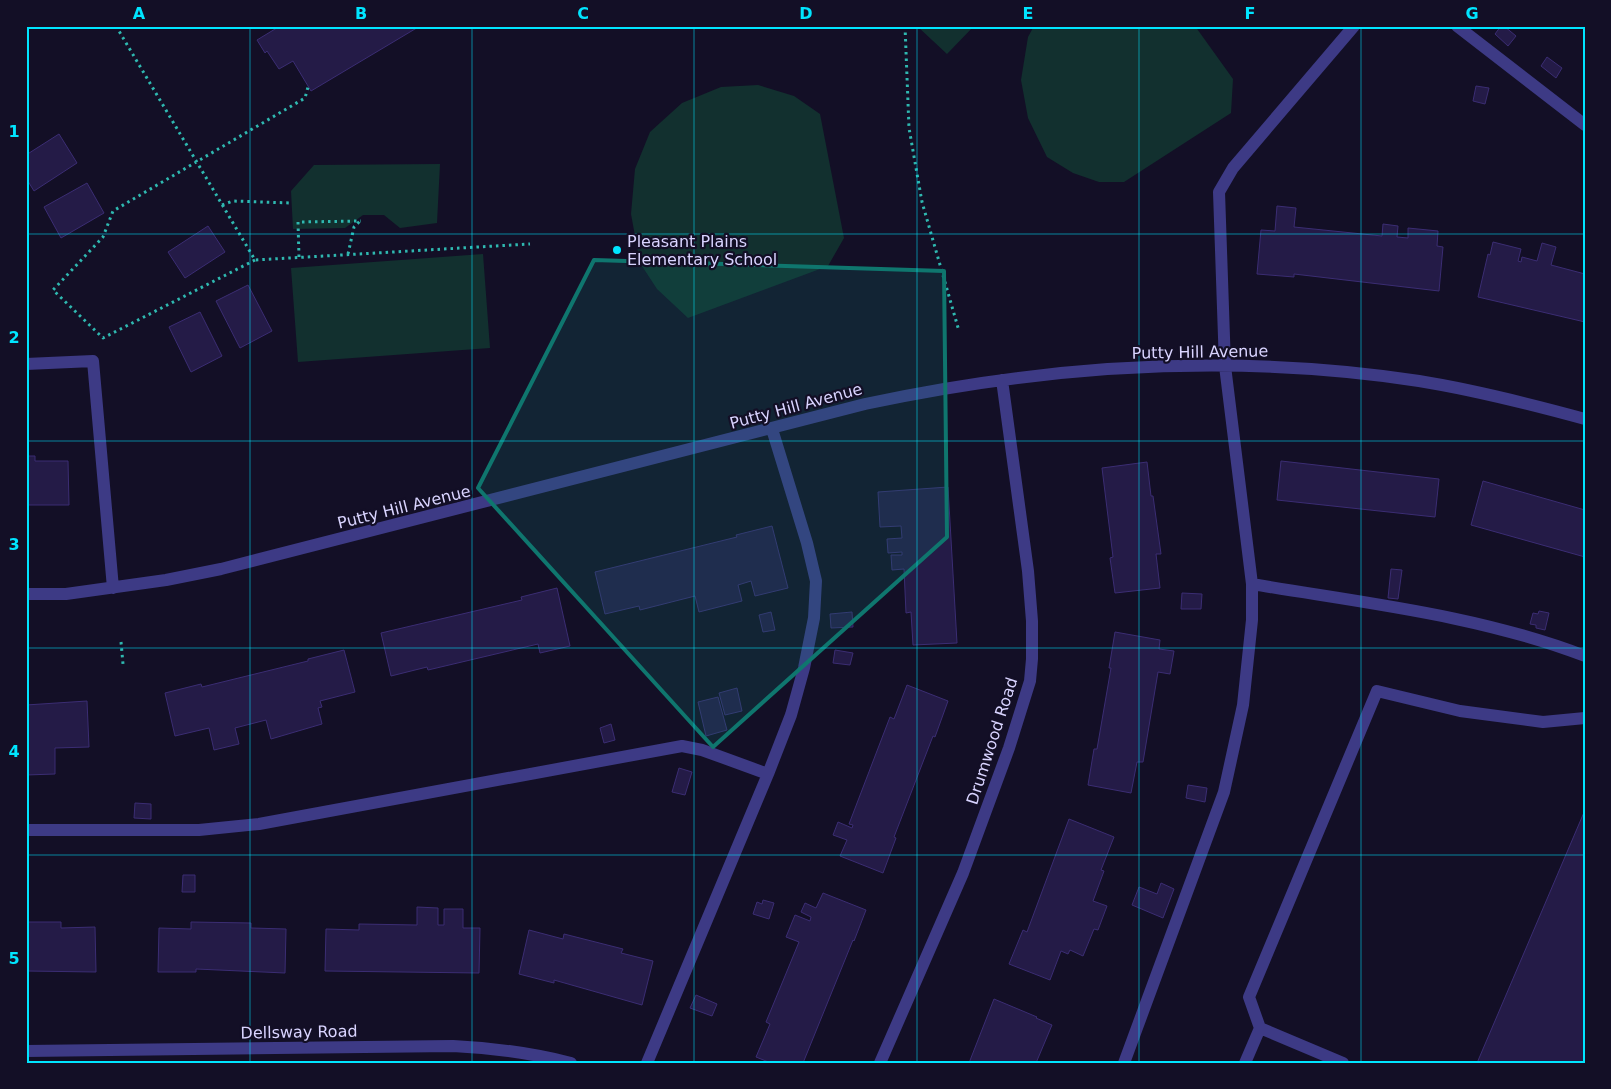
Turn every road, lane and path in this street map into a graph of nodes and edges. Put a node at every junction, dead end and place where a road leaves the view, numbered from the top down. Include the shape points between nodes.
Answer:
1 (116, 26) edge
2 (905, 26) edge
3 (1354, 26) edge
4 (1457, 26) edge
5 (308, 87) dead end
6 (1585, 125) edge
7 (197, 162) junction
8 (292, 203) dead end
9 (222, 205) junction
10 (530, 244) dead end
11 (348, 254) junction
12 (299, 257) junction
13 (255, 260) junction
14 (959, 330) dead end
15 (26, 364) edge
16 (1225, 366) junction
17 (1002, 380) junction
18 (1585, 419) edge
19 (772, 429) junction
20 (1252, 584) junction
21 (113, 588) junction
22 (26, 594) edge
23 (122, 642) dead end
24 (1585, 656) edge
25 (122, 664) dead end
26 (1585, 718) edge
27 (768, 774) junction
28 (26, 830) edge
29 (1260, 1028) junction
30 (26, 1051) edge
31 (571, 1063) edge
32 (648, 1063) edge
33 (880, 1063) edge
34 (1124, 1063) edge
35 (1245, 1063) edge
36 (1343, 1063) edge

1 - 7 path
2 - 14 path via 909,128 922,202
3 - 16 street via 1233,168 1219,192
4 - 6 street
5 - 7 path via 305,98
7 - 9 path
7 - 13 path via 112,212 103,237 54,290 103,338
8 - 9 path via 233,201
9 - 13 path
10 - 11 path
11 - 12 path
11 - 12 path via 354,227 361,221 298,222
12 - 13 path
15 - 21 street via 93,361
16 - 17 street, Putty Hill Avenue via 1097,370
16 - 18 street, Putty Hill Avenue via 1307,369 1420,381 1540,406
16 - 20 street
17 - 19 street, Putty Hill Avenue via 892,398
17 - 33 street, Drumwood Road via 1028,571 1032,621 1030,681 963,873
19 - 21 street, Putty Hill Avenue via 222,569
19 - 27 street via 816,581 814,618 804,668
20 - 24 street via 1449,617 1515,633
20 - 34 street via 1252,620 1243,705 1224,792
21 - 22 street, Putty Hill Avenue via 66,594
23 - 25 path
26 - 29 street via 1543,722 1460,711 1377,691 1249,997
27 - 28 street via 682,746 259,824 199,830
27 - 32 street
29 - 35 street
29 - 36 street
30 - 31 street, Dellsway Road via 453,1046 543,1055

